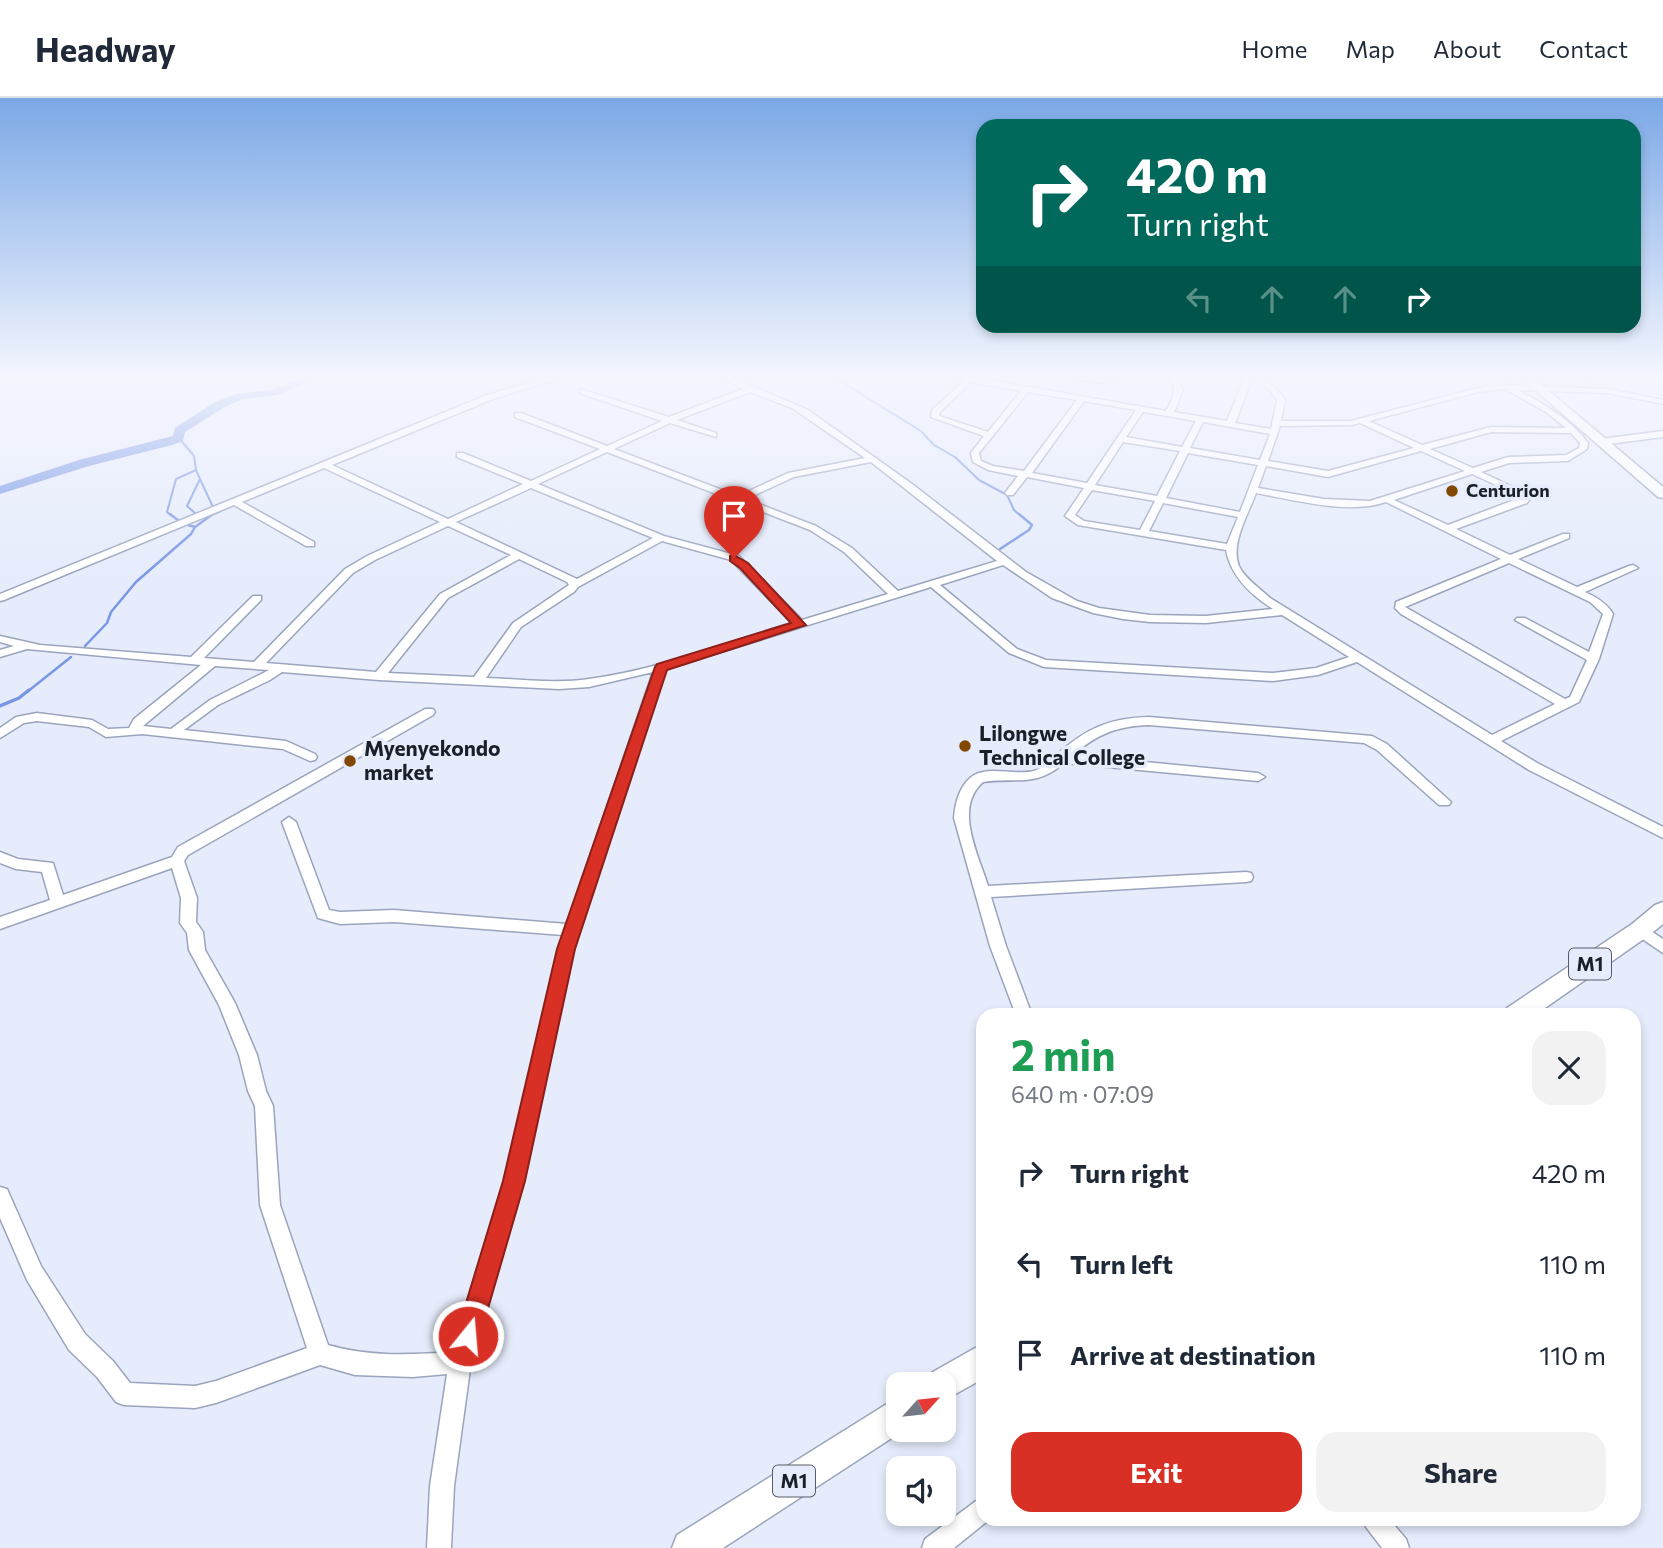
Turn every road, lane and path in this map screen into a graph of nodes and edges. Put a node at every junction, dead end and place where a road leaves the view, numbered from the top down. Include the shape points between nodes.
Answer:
1 (378, 444) edge
2 (587, 444) edge
3 (620, 444) edge
4 (850, 444) edge
5 (982, 444) edge
6 (1048, 444) edge
7 (1119, 444) edge
8 (1149, 444) edge
9 (1189, 444) edge
10 (1269, 444) edge
11 (1412, 444) edge
12 (1437, 444) edge
13 (1582, 444) edge
14 (1603, 444) edge
15 (1421, 448) junction
16 (1186, 450) junction
17 (605, 451) junction
18 (460, 455) dead end
19 (872, 459) junction
20 (1261, 464) junction
21 (325, 465) junction
22 (1474, 471) junction
23 (1025, 475) junction
24 (531, 484) junction
25 (1091, 487) junction
26 (1253, 489) junction
27 (1010, 493) dead end
28 (1663, 494) edge
29 (739, 499) junction
30 (1160, 500) junction
31 (1388, 500) junction
32 (235, 502) junction
33 (1243, 515) junction
34 (450, 523) junction
35 (1447, 529) junction
36 (1144, 533) junction
37 (1566, 536) dead end
38 (661, 538) junction
39 (310, 544) dead end
40 (1231, 548) junction
41 (519, 555) junction
42 (1508, 559) junction
43 (1006, 561) junction
44 (1633, 568) dead end
45 (932, 583) junction
46 (574, 585) junction
47 (1575, 592) junction
48 (896, 595) junction
49 (0, 598) edge
50 (257, 598) dead end
51 (1284, 611) junction
52 (1521, 620) dead end
53 (800, 625) junction
54 (0, 639) edge
55 (24, 646) junction
56 (0, 654) edge
57 (1358, 658) junction
58 (1593, 659) junction
59 (193, 662) junction
60 (211, 663) junction
61 (258, 665) junction
62 (279, 667) junction
63 (661, 667) junction
64 (379, 676) junction
65 (477, 682) junction
66 (1566, 705) junction
67 (429, 712) dead end
68 (137, 731) junction
69 (0, 734) edge
70 (173, 734) junction
71 (1490, 741) junction
72 (310, 757) dead end
73 (1060, 758) junction
74 (1258, 777) dead end
75 (1444, 802) dead end
76 (289, 822) dead end
77 (1663, 833) edge
78 (0, 857) edge
79 (177, 861) junction
80 (1246, 877) dead end
81 (983, 892) junction
82 (58, 902) junction
83 (1663, 911) edge
84 (0, 923) edge
85 (572, 930) junction
86 (1640, 930) junction
87 (1663, 947) edge
88 (1021, 1008) edge
89 (1526, 1008) edge
90 (0, 1196) edge
91 (320, 1354) junction
92 (460, 1362) junction
93 (976, 1364) edge
94 (956, 1377) edge
95 (886, 1422) edge
96 (976, 1515) edge
97 (1380, 1526) edge
98 (439, 1548) edge
99 (690, 1548) edge
100 (934, 1548) edge
101 (1397, 1548) edge

1 - 21 street
2 - 17 street
3 - 17 street
4 - 19 street
5 - 23 street via 975,453 977,461
6 - 23 street
7 - 25 street
8 - 16 street
9 - 16 street
10 - 20 street
11 - 15 street
12 - 15 street
13 - 22 street via 1572,457 1515,458
14 - 28 highway
15 - 20 street via 1335,474
15 - 22 street
16 - 20 street
16 - 30 street
17 - 24 street
17 - 29 street
18 - 24 street
19 - 29 street via 790,475
19 - 43 street
20 - 26 street
21 - 32 street
21 - 34 street
22 - 31 street
22 - 35 street via 1520,491 1527,499
23 - 25 street
23 - 27 street
24 - 34 street
24 - 38 street
25 - 30 street
25 - 36 street via 1072,519
26 - 31 street via 1344,505
26 - 33 street
29 - 48 street via 835,540
30 - 33 street
30 - 36 street
31 - 35 street
32 - 39 street
32 - 49 street
33 - 40 street
34 - 41 street
34 - 61 street via 349,571
35 - 42 street
36 - 40 street
37 - 42 street
38 - 46 street
38 - 53 street via 740,561
40 - 51 street via 1234,566 1245,583
41 - 46 street via 567,576
41 - 64 street via 444,596
42 - 47 street
42 - 66 street via 1403,601 1400,608
43 - 45 street
43 - 51 street via 1058,596 1105,611 1207,620
44 - 47 street
45 - 48 street
45 - 57 street via 1013,650 1044,663 1273,677 1318,671
46 - 65 street via 517,625
47 - 58 street via 1601,605 1608,614
48 - 53 street
50 - 59 street
51 - 57 street
52 - 58 street
53 - 63 street
54 - 55 street
55 - 56 street
55 - 59 street
57 - 71 street
58 - 66 street via 1575,699
59 - 60 street
60 - 61 street
60 - 68 street via 138,722
61 - 62 street
62 - 64 street
62 - 70 street via 267,679 190,718
63 - 65 street via 589,684
63 - 85 street
64 - 65 street
66 - 71 street
67 - 79 street via 183,851
68 - 69 street via 106,733 92,724 37,716 20,720
68 - 70 street
70 - 72 street via 286,745
71 - 77 street
73 - 74 street
73 - 75 street via 1098,728 1135,721 1348,736 1375,742
73 - 81 street via 1033,775 975,781 961,818
76 - 85 street via 323,914
78 - 82 street via 16,864 48,867
79 - 82 street
79 - 91 street via 189,898 188,923 195,932 197,950 227,1003 264,1106 270,1205
80 - 81 street
81 - 88 street
82 - 84 street
83 - 86 highway, M1
85 - 92 street via 514,1181
86 - 87 street
86 - 89 highway, M1
90 - 91 street via 34,1273 76,1342 105,1368 124,1394 195,1397
91 - 92 street via 355,1364
92 - 98 street via 442,1486
93 - 94 highway
95 - 99 highway, M1
96 - 100 street
97 - 101 street

